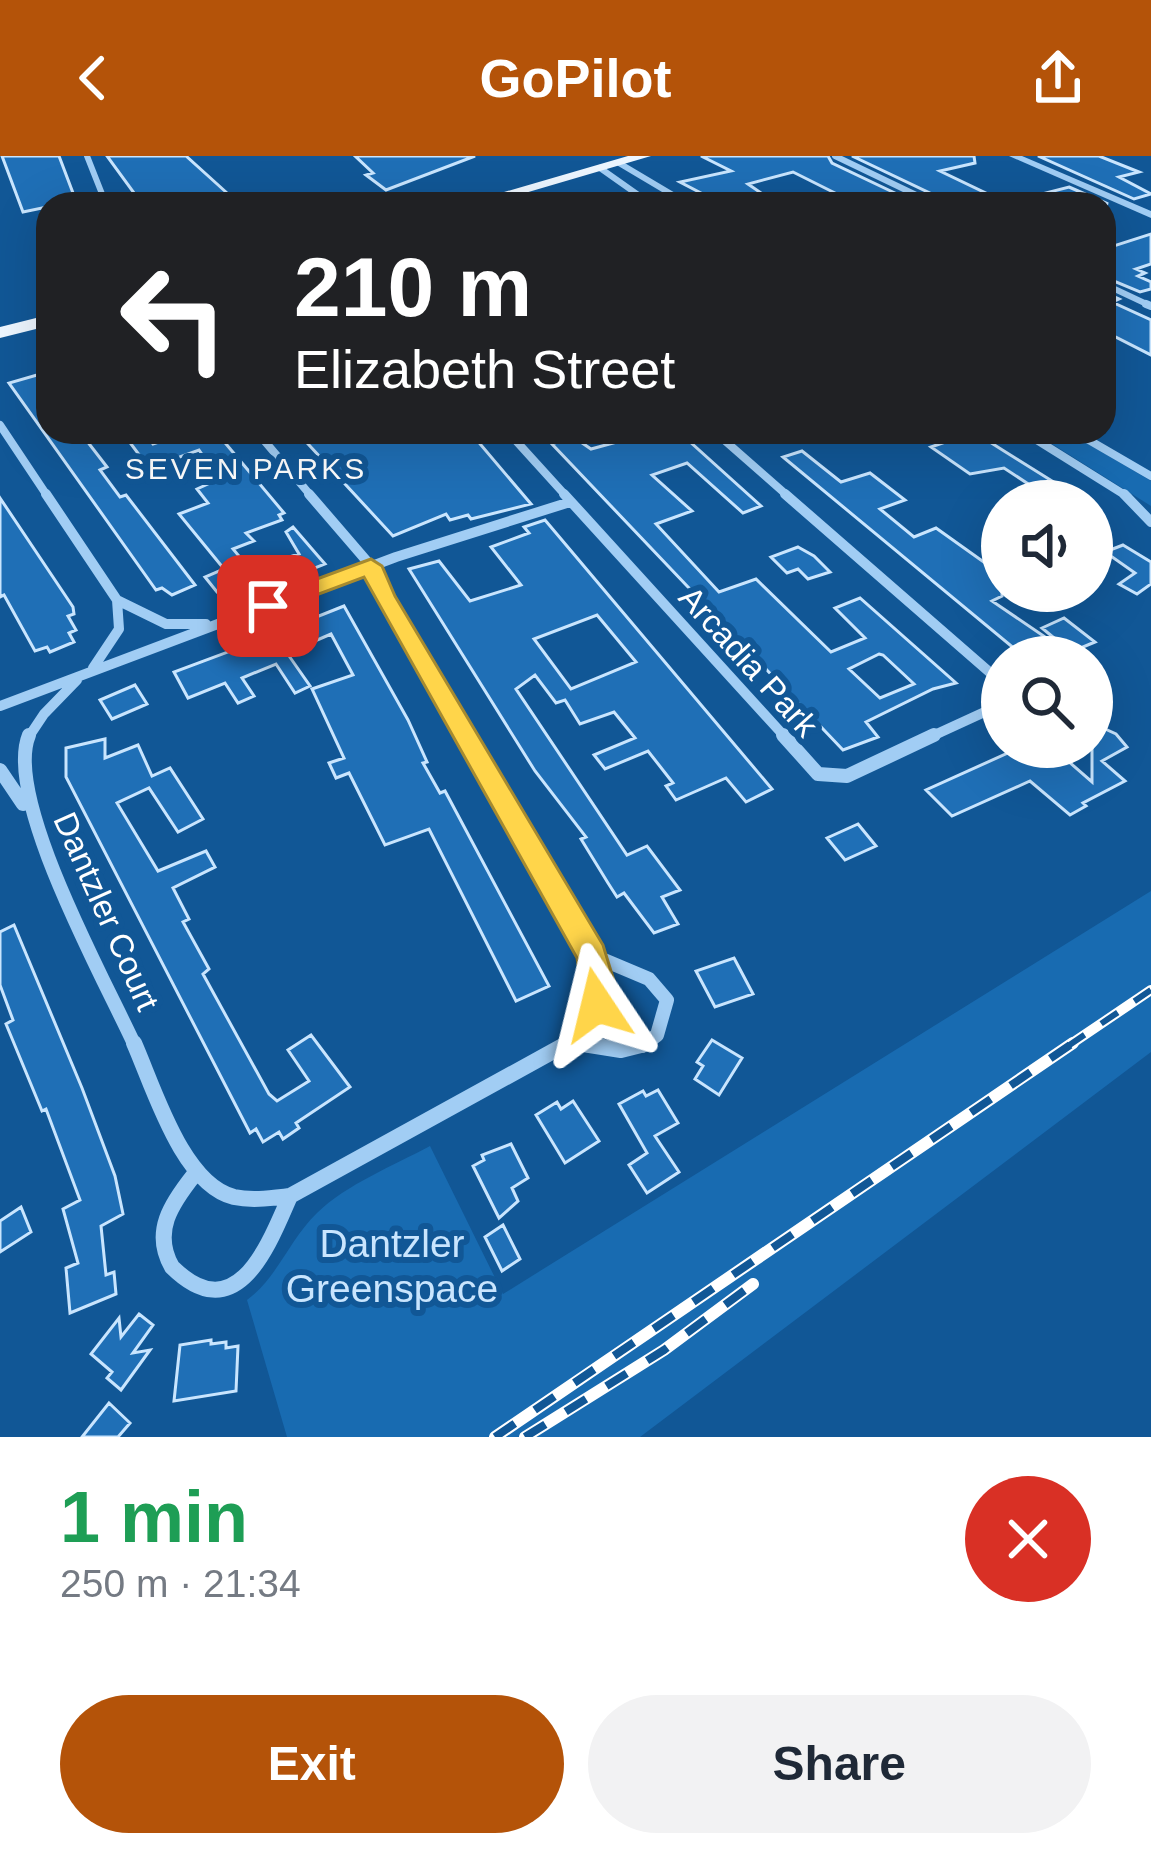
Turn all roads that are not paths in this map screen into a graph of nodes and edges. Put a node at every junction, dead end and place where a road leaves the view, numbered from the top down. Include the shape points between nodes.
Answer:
1 (87, 156) edge
2 (644, 156) edge
3 (835, 156) edge
4 (1014, 156) edge
5 (619, 163) junction
6 (600, 168) junction
7 (101, 192) edge
8 (514, 192) edge
9 (631, 192) edge
10 (668, 192) edge
11 (910, 192) edge
12 (1098, 192) edge
13 (1116, 200) edge
14 (1151, 215) edge
15 (1116, 290) edge
16 (1151, 307) edge
17 (36, 323) edge
18 (0, 333) edge
19 (0, 425) edge
20 (266, 444) edge
21 (519, 444) edge
22 (729, 444) edge
23 (1043, 444) edge
24 (1096, 444) edge
25 (1151, 476) edge
26 (570, 502) junction
27 (1151, 522) edge
28 (371, 566) junction
29 (117, 600) junction
30 (236, 618) junction
31 (981, 665) edge
32 (84, 675) junction
33 (0, 706) edge
34 (981, 714) edge
35 (0, 770) edge
36 (33, 820) junction
37 (592, 955) junction
38 (571, 1042) junction
39 (194, 1175) junction
40 (290, 1196) junction

1 - 7 street
2 - 5 main road
3 - 11 street
4 - 12 street
5 - 6 main road
5 - 10 street
6 - 8 main road
6 - 9 street
13 - 14 street
15 - 16 street
17 - 18 main road
19 - 29 street
20 - 28 street
21 - 26 street, Arcadia Park
22 - 31 street
23 - 27 street via 1134,500
24 - 25 street
26 - 28 street
26 - 34 street, Arcadia Park via 818,774 847,776
28 - 30 street
28 - 37 street
29 - 30 street via 166,624
29 - 32 street via 118,629
30 - 32 street
32 - 33 street
32 - 36 street, Dantzler Court via 27,739 18,768
35 - 36 street
36 - 39 street, Dantzler Court
37 - 38 street via 597,1005
37 - 38 street via 649,979 667,1000 666,1021 649,1045 621,1053
38 - 40 street
39 - 40 street via 246,1202
39 - 40 street via 166,1216 162,1242 171,1267 194,1286 224,1289 246,1277 265,1256

